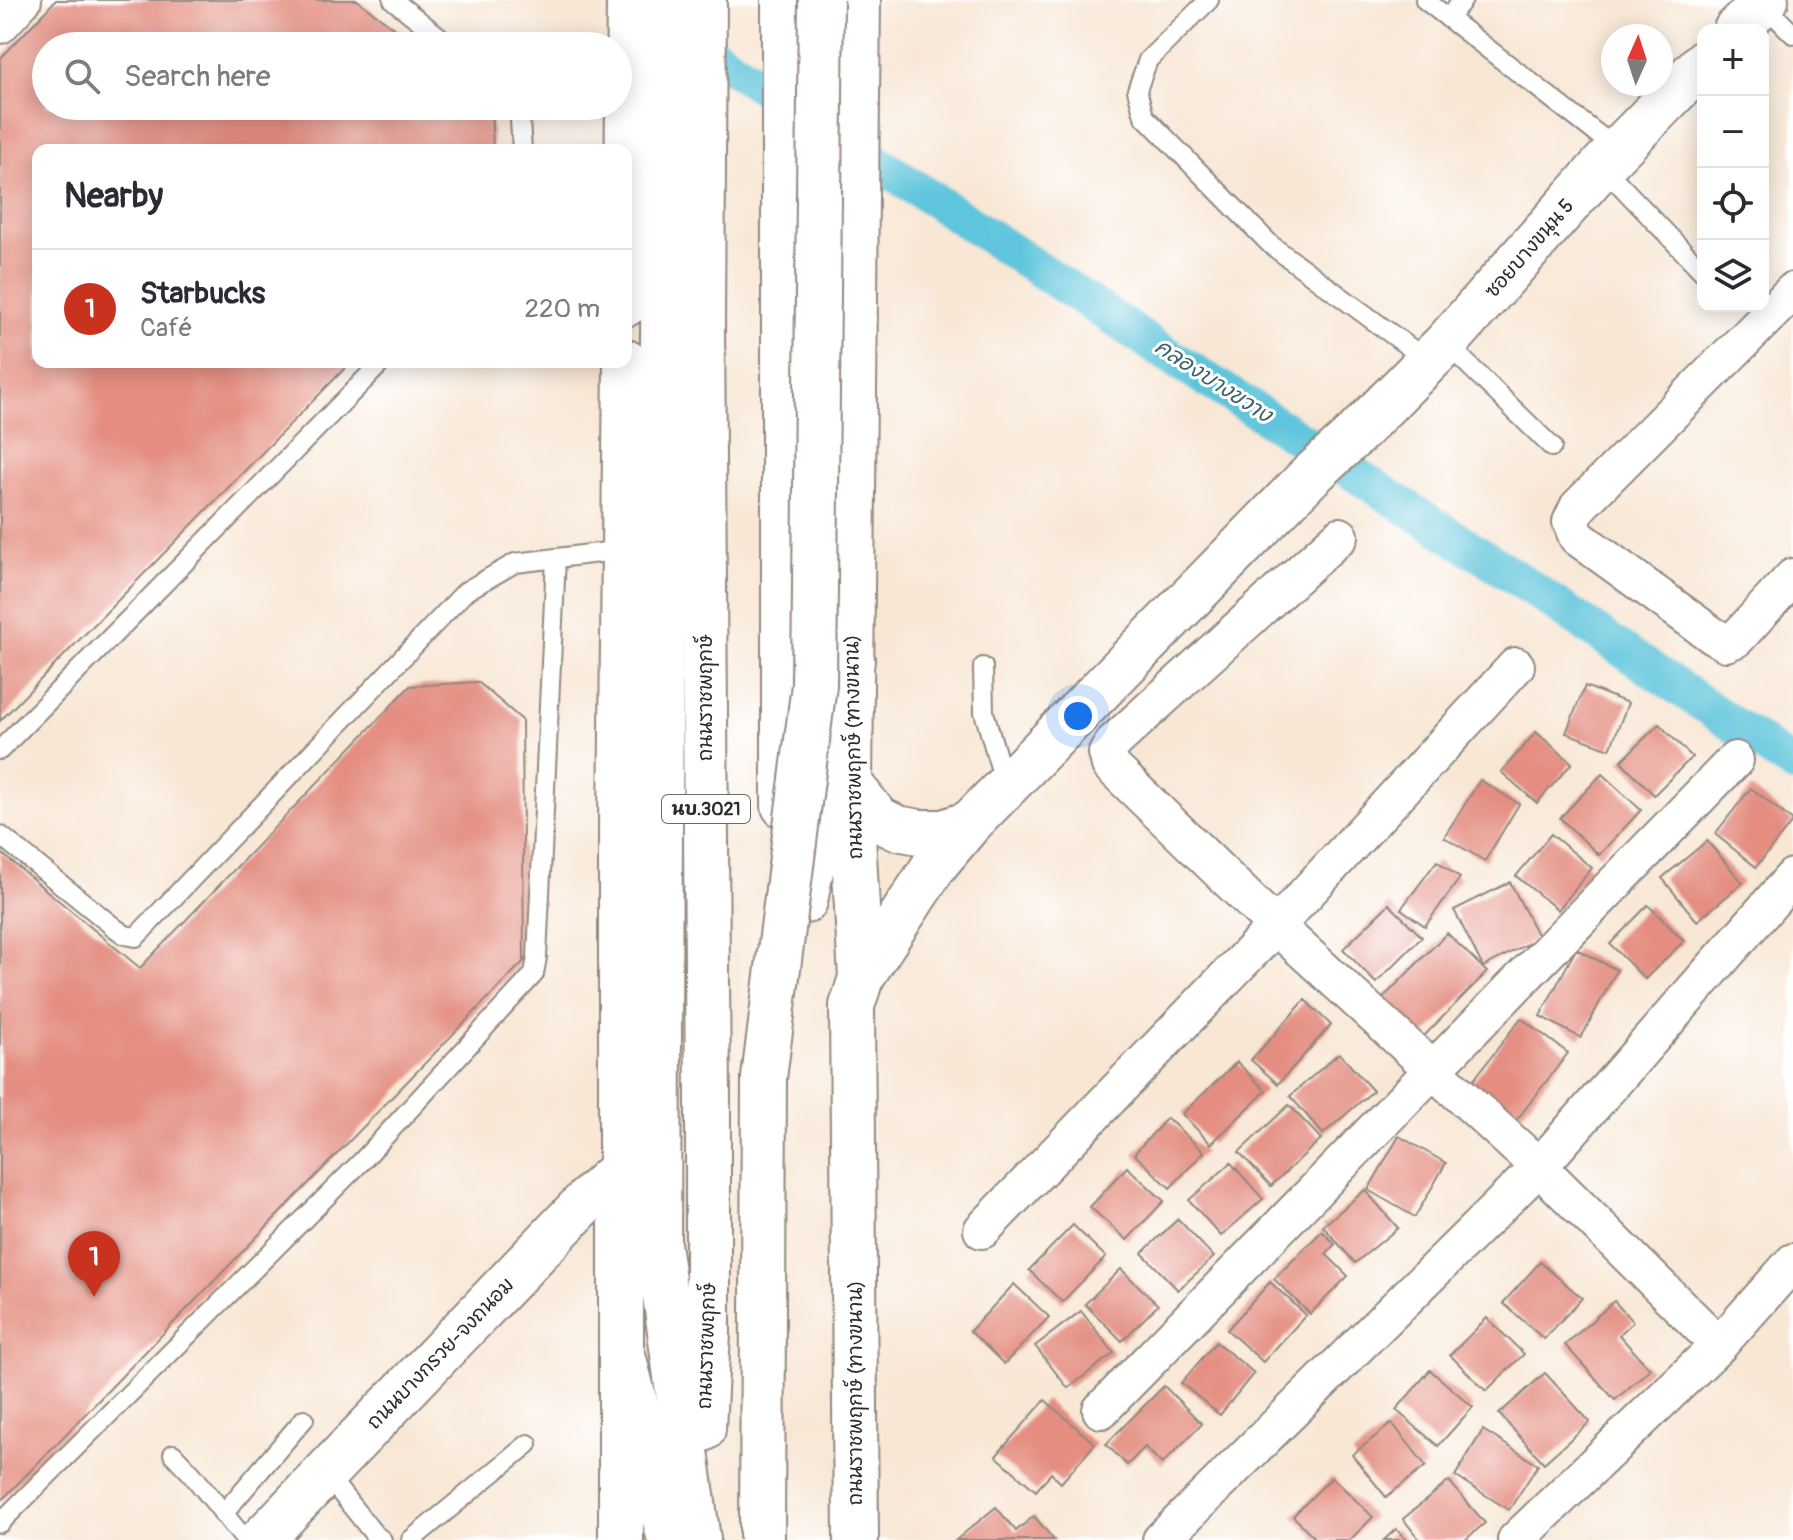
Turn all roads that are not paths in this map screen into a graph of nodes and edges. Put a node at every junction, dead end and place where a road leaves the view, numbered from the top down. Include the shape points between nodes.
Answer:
1 (23, 0) edge
2 (393, 0) edge
3 (629, 0) edge
4 (667, 0) edge
5 (704, 0) edge
6 (784, 0) edge
7 (821, 0) edge
8 (858, 0) edge
9 (1209, 0) edge
10 (1425, 0) edge
11 (1463, 0) edge
12 (1755, 11) edge
13 (1448, 18) junction
14 (0, 25) edge
15 (433, 32) edge
16 (628, 32) edge
17 (1793, 34) edge
18 (1697, 69) edge
19 (520, 120) edge
20 (627, 120) edge
21 (522, 144) edge
22 (627, 144) edge
23 (1610, 158) junction
24 (1697, 265) edge
25 (1793, 291) edge
26 (1437, 352) junction
27 (376, 368) edge
28 (626, 368) edge
29 (1552, 447) dead end
30 (1340, 536) dead end
31 (624, 550) junction
32 (556, 558) junction
33 (1793, 577) edge
34 (852, 660) junction
35 (1516, 666) dead end
36 (983, 667) dead end
37 (0, 750) edge
38 (1735, 760) dead end
39 (850, 784) junction
40 (1005, 788) junction
41 (970, 823) junction
42 (2, 840) edge
43 (1793, 877) edge
44 (1276, 926) junction
45 (861, 978) junction
46 (784, 1006) junction
47 (1433, 1071) junction
48 (1539, 1167) junction
49 (621, 1169) junction
50 (982, 1230) dead end
51 (1793, 1262) edge
52 (1719, 1345) junction
53 (622, 1351) junction
54 (1101, 1410) dead end
55 (304, 1419) dead end
56 (528, 1444) dead end
57 (173, 1454) dead end
58 (325, 1473) junction
59 (223, 1514) junction
60 (0, 1523) edge
61 (245, 1540) edge
62 (261, 1540) edge
63 (382, 1540) edge
64 (411, 1540) edge
65 (621, 1540) edge
66 (670, 1540) edge
67 (698, 1540) edge
68 (762, 1540) edge
69 (784, 1540) edge
70 (856, 1540) edge
71 (1161, 1540) edge
72 (1516, 1540) edge

1 - 14 street
2 - 15 lane
3 - 16 main road
4 - 67 main road via 658,1243
5 - 67 main road, ถนนราชพฤกษ์ / นบ.3021 via 708,1333
6 - 46 main road
7 - 68 main road, bridge via 814,685 764,1078
8 - 34 main road, ถนนราชพฤกษ์ (ทางขนาน)
9 - 26 lane via 1148,60 1137,90 1144,116 1271,245
10 - 13 lane
11 - 13 lane
12 - 17 lane
13 - 23 lane
18 - 23 main road, ซอยบางขนุน 5
19 - 21 lane
20 - 22 main road
23 - 24 lane
23 - 26 main road, ซอยบางขนุน 5
25 - 33 street via 1578,507 1571,522 1577,537 1726,643 1736,639
26 - 29 lane
26 - 40 main road, ซอยบางขนุน 5
27 - 37 lane
28 - 31 main road
30 - 44 street via 1107,753 1110,765
31 - 32 lane
31 - 49 main road
32 - 42 lane via 515,563 466,591 136,937 115,928
32 - 60 lane via 534,974 363,1160
34 - 39 main road, ถนนราชพฤกษ์ (ทางขนาน)
34 - 46 main road
35 - 44 street
36 - 40 lane via 984,712
38 - 47 street
39 - 41 main road via 878,819 897,828 943,832
39 - 45 main road, ถนนราชพฤกษ์ (ทางขนาน)
40 - 41 main road, ซอยบางขนุน 5
41 - 45 main road, ซอยบางขนุน 5 via 934,866
43 - 48 street
44 - 47 street
44 - 50 street
45 - 70 main road, ถนนราชพฤกษ์ (ทางขนาน) via 852,1006
46 - 69 main road
47 - 48 street
47 - 54 street
48 - 52 street
48 - 71 street
49 - 53 main road
49 - 58 main road, ถนนบางกรวย-จงถนอม
51 - 52 street
52 - 72 street
53 - 65 main road
53 - 66 main road
55 - 59 lane
56 - 64 lane
57 - 59 lane
58 - 62 main road, ถนนบางกรวย-จงถนอม
58 - 63 lane
59 - 61 lane

